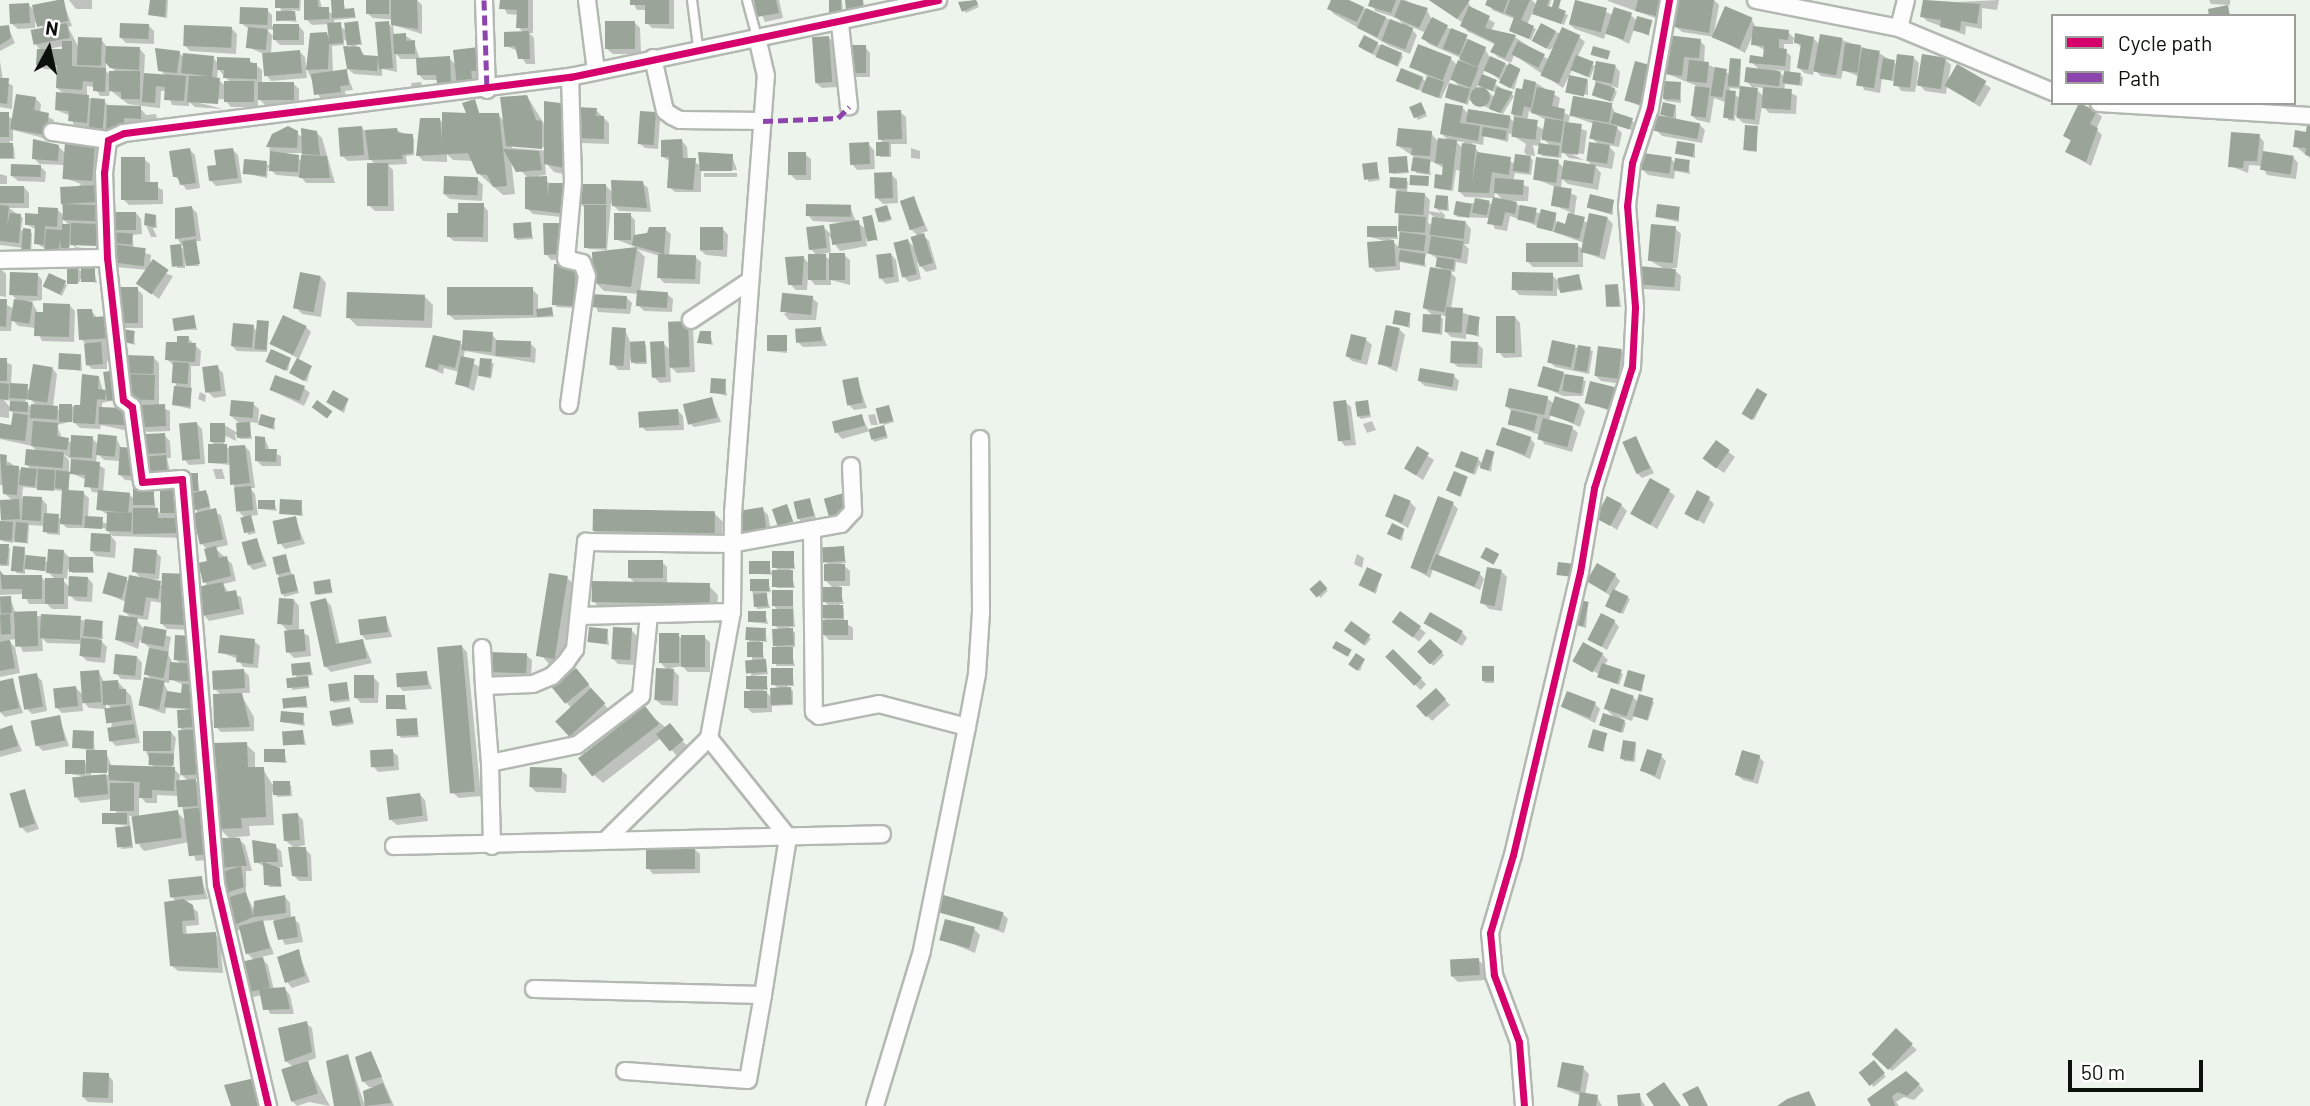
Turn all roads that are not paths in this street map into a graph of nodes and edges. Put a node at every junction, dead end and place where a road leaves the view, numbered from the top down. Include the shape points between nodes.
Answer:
1 (484, 0) edge
2 (587, 0) edge
3 (692, 0) edge
4 (747, 0) edge
5 (938, 0) edge
6 (1669, 0) edge
7 (1756, 0) edge
8 (1906, 0) edge
9 (840, 24) junction
10 (1899, 28) junction
11 (757, 38) junction
12 (698, 47) junction
13 (653, 58) junction
14 (596, 71) junction
15 (570, 77) junction
16 (486, 90) junction
17 (2051, 91) edge
18 (2131, 105) edge
19 (849, 107) dead end
20 (2310, 116) edge
21 (763, 121) junction
22 (52, 132) dead end
23 (108, 140) junction
24 (107, 258) junction
25 (0, 260) edge
26 (748, 282) junction
27 (691, 320) dead end
28 (569, 405) dead end
29 (980, 439) dead end
30 (851, 466) dead end
31 (813, 532) junction
32 (731, 544) junction
33 (732, 612) junction
34 (649, 614) junction
35 (579, 616) junction
36 (482, 648) dead end
37 (484, 686) junction
38 (967, 727) junction
39 (709, 738) junction
40 (490, 763) junction
41 (882, 834) dead end
42 (788, 837) junction
43 (607, 839) junction
44 (394, 846) dead end
45 (492, 846) junction
46 (534, 989) dead end
47 (763, 995) junction
48 (625, 1071) dead end
49 (268, 1106) edge
50 (875, 1106) edge
51 (1524, 1106) edge

1 - 16 street
2 - 14 street
3 - 12 lane
4 - 11 lane
5 - 9 street
6 - 51 street via 1650,108 1632,163 1628,195 1635,307 1632,367 1594,488 1580,572 1490,933 1494,975 1519,1042
7 - 10 street
8 - 10 street
9 - 11 street
9 - 19 street
10 - 17 street
11 - 12 street
11 - 21 street via 766,76
12 - 13 street
13 - 14 street
13 - 21 street via 666,111 672,116 680,120
14 - 15 street
15 - 16 street
15 - 28 street via 573,182 566,259 582,263 587,276
16 - 23 street via 124,133
18 - 20 street
21 - 26 street
22 - 23 street
23 - 24 street via 104,173
24 - 25 street
24 - 49 street via 123,400 132,407 142,482 182,479 216,885
26 - 27 street
26 - 32 street
29 - 38 street via 981,612 977,674
30 - 31 street via 853,511 841,524
31 - 32 street
31 - 38 street via 814,712 819,716 879,704
32 - 33 street
32 - 35 street via 589,541 584,545
33 - 34 street
33 - 39 street
34 - 35 street
34 - 40 street via 640,696 570,748
35 - 37 street via 575,649 552,676 533,684
36 - 37 street
37 - 40 street
38 - 50 street via 922,951
39 - 42 street
39 - 43 street
40 - 45 street
41 - 42 street
42 - 43 street
42 - 47 street
43 - 45 street
44 - 45 street
46 - 47 street
47 - 48 street via 748,1080

